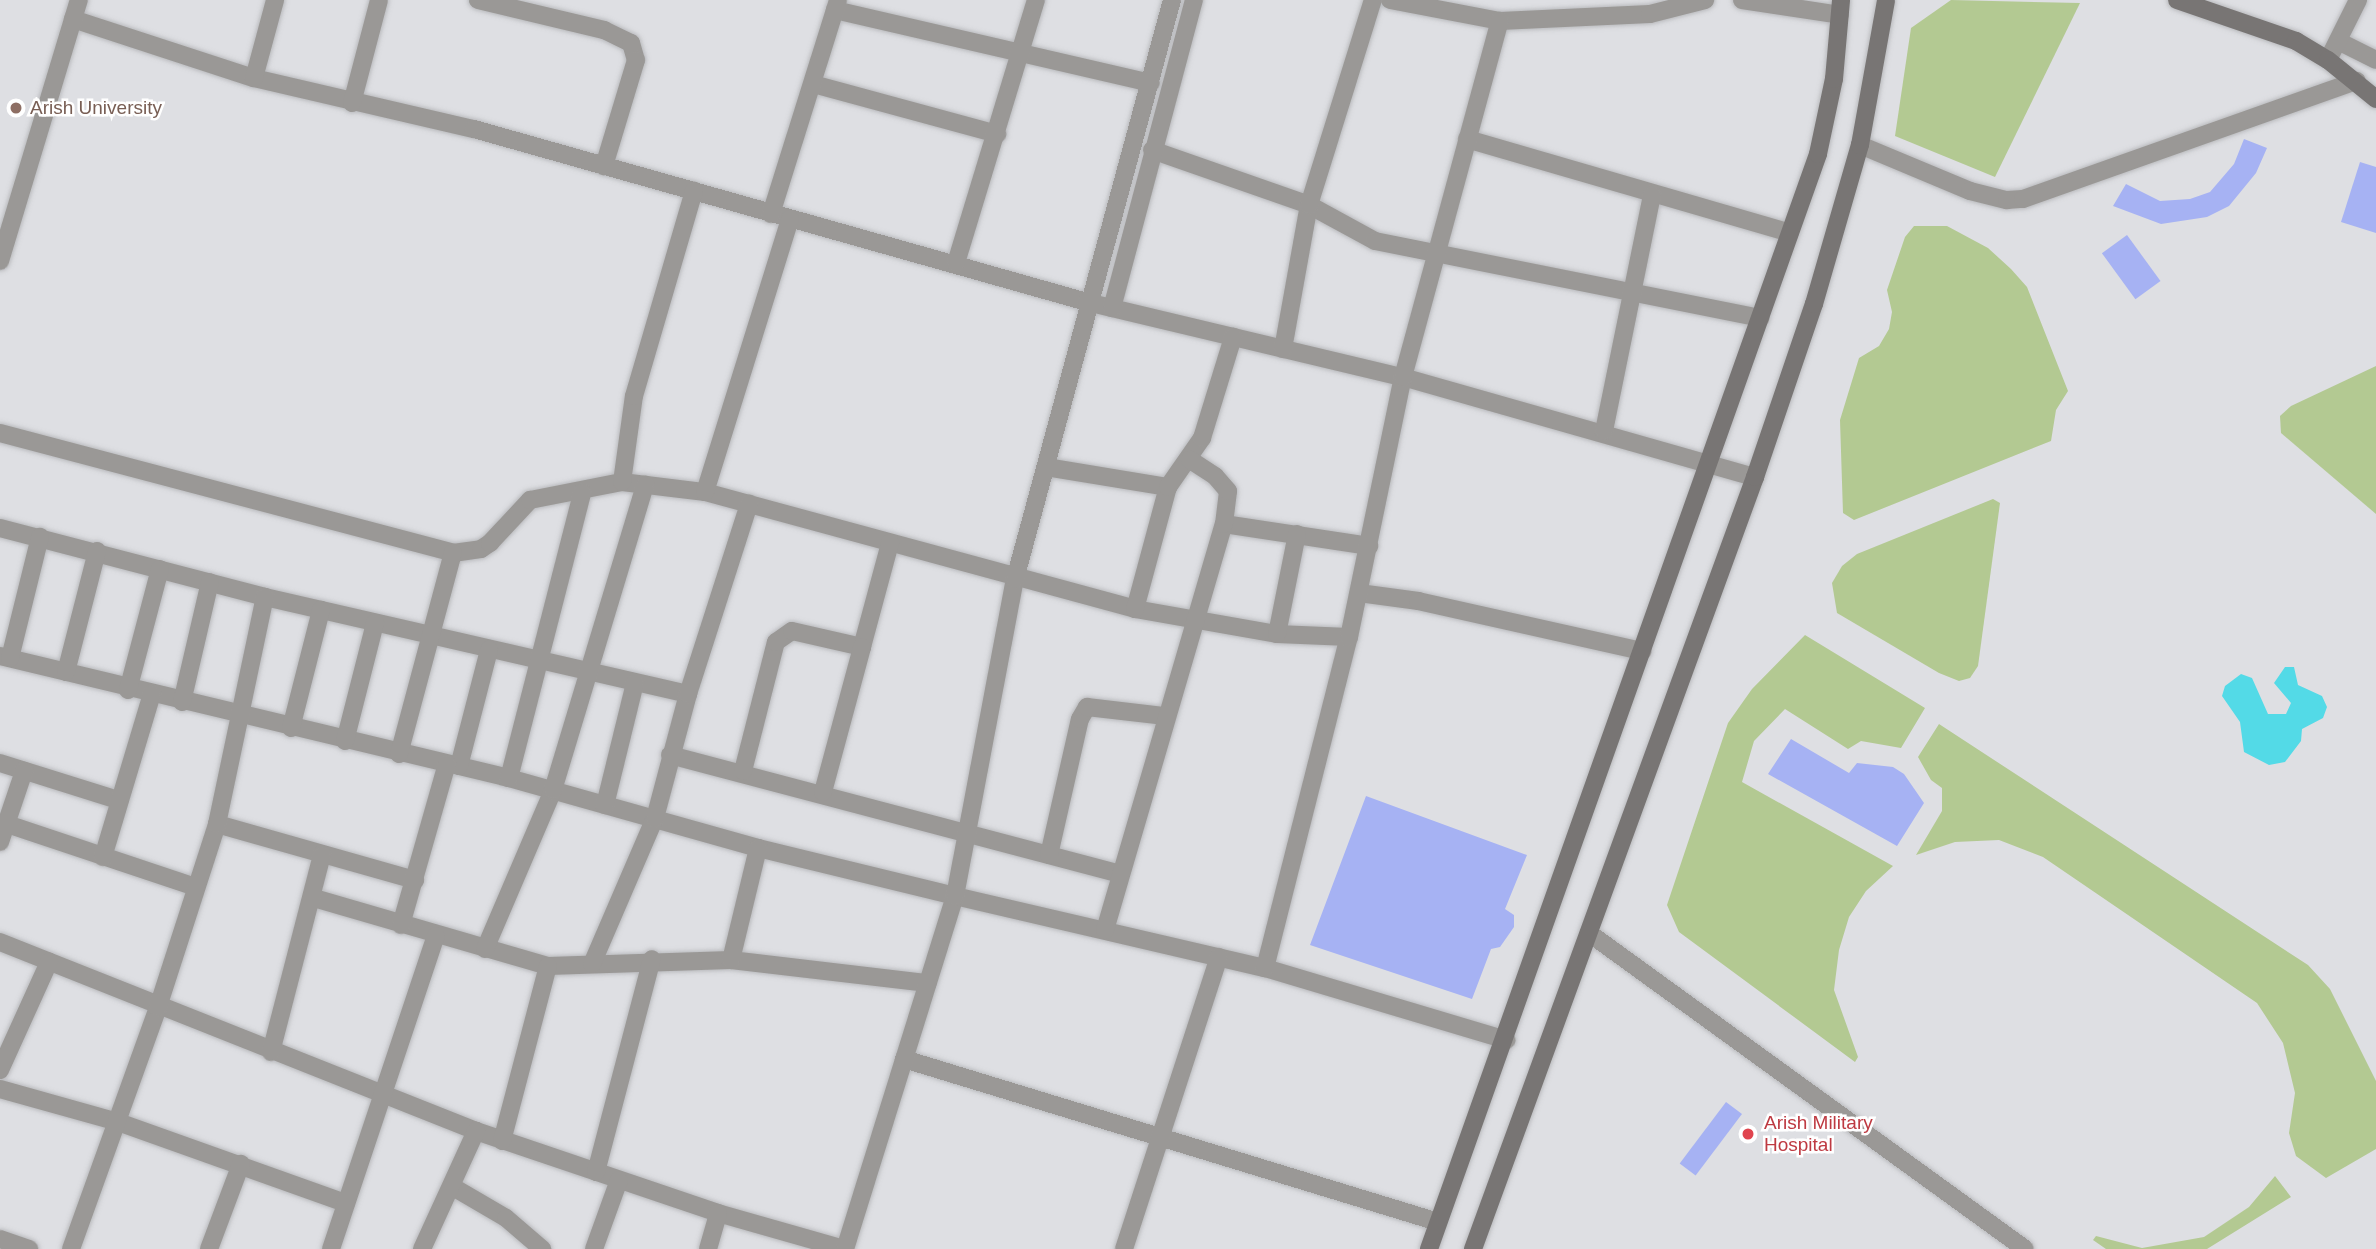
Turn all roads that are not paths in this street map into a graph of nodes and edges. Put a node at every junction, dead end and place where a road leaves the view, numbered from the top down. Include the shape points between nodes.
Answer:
1 (79, 0) edge
2 (275, 0) edge
3 (379, 0) edge
4 (478, 0) edge
5 (1036, 0) edge
6 (1172, 0) edge
7 (1194, 0) edge
8 (1373, 0) edge
9 (1390, 0) edge
10 (1705, 0) edge
11 (1742, 0) edge
12 (1886, 0) edge
13 (2177, 0) edge
14 (2358, 0) edge
15 (836, 5) edge
16 (1442, 6) edge
17 (1840, 8) edge
18 (73, 19) junction
19 (1500, 21) junction
20 (2338, 41) junction
21 (1021, 52) junction
22 (2328, 60) junction
23 (2376, 60) edge
24 (254, 78) junction
25 (2357, 81) junction
26 (1151, 83) junction
27 (813, 84) junction
28 (2376, 99) edge
29 (352, 103) junction
30 (997, 134) junction
31 (1467, 139) junction
32 (1860, 145) junction
33 (1152, 150) junction
34 (604, 166) junction
35 (694, 191) junction
36 (1653, 195) junction
37 (1309, 205) junction
38 (771, 214) junction
39 (790, 219) junction
40 (1790, 233) junction
41 (1436, 252) junction
42 (0, 261) edge
43 (956, 263) junction
44 (1636, 293) junction
45 (1087, 302) junction
46 (1112, 308) junction
47 (1759, 318) junction
48 (1233, 337) junction
49 (1283, 349) junction
50 (1403, 377) junction
51 (1604, 431) junction
52 (0, 433) edge
53 (1190, 460) junction
54 (1706, 462) junction
55 (1046, 467) junction
56 (1755, 477) junction
57 (622, 482) junction
58 (645, 485) junction
59 (1168, 487) junction
60 (705, 492) junction
61 (582, 493) junction
62 (749, 504) junction
63 (1224, 524) junction
64 (0, 528) edge
65 (1297, 534) junction
66 (40, 537) junction
67 (890, 543) junction
68 (1369, 547) junction
69 (97, 551) junction
70 (453, 552) junction
71 (160, 569) junction
72 (1015, 579) junction
73 (210, 582) junction
74 (1359, 593) junction
75 (265, 597) junction
76 (1135, 609) junction
77 (321, 610) junction
78 (1195, 621) junction
79 (375, 623) junction
80 (1277, 634) junction
81 (433, 636) junction
82 (1349, 637) junction
83 (862, 647) junction
84 (489, 650) junction
85 (1642, 650) junction
86 (5, 657) edge
87 (540, 662) junction
88 (66, 672) junction
89 (590, 674) junction
90 (635, 683) junction
91 (128, 690) junction
92 (152, 694) junction
93 (688, 694) junction
94 (182, 702) junction
95 (243, 716) junction
96 (1165, 716) junction
97 (291, 728) junction
98 (345, 741) junction
99 (400, 754) junction
100 (670, 755) junction
101 (0, 763) edge
102 (453, 765) junction
103 (24, 771) junction
104 (743, 771) junction
105 (509, 778) junction
106 (553, 790) junction
107 (823, 792) junction
108 (118, 800) junction
109 (605, 805) junction
110 (655, 818) junction
111 (7, 824) junction
112 (217, 824) junction
113 (968, 834) junction
114 (0, 842) edge
115 (758, 848) junction
116 (322, 855) junction
117 (1049, 855) junction
118 (103, 857) junction
119 (1121, 874) junction
120 (415, 880) junction
121 (195, 887) junction
122 (955, 896) junction
123 (314, 898) junction
124 (401, 925) junction
125 (1105, 930) junction
126 (1589, 933) junction
127 (436, 936) junction
128 (0, 942) edge
129 (485, 949) junction
130 (1219, 957) junction
131 (652, 959) junction
132 (731, 960) junction
133 (49, 962) junction
134 (592, 964) junction
135 (548, 966) junction
136 (1265, 968) junction
137 (928, 983) junction
138 (158, 1007) junction
139 (1506, 1040) junction
140 (271, 1052) junction
141 (904, 1059) junction
142 (0, 1070) edge
143 (0, 1089) edge
144 (380, 1094) junction
145 (118, 1122) junction
146 (476, 1131) junction
147 (1160, 1134) junction
148 (502, 1140) junction
149 (241, 1164) junction
150 (596, 1172) junction
151 (619, 1180) junction
152 (453, 1187) junction
153 (346, 1203) junction
154 (718, 1213) junction
155 (1438, 1222) junction
156 (0, 1239) edge
157 (1477, 1248) edge
158 (29, 1249) edge
159 (71, 1249) edge
160 (209, 1249) edge
161 (331, 1249) edge
162 (422, 1249) edge
163 (542, 1249) edge
164 (594, 1249) edge
165 (708, 1249) edge
166 (845, 1249) edge
167 (1124, 1249) edge
168 (1429, 1249) edge
169 (2025, 1249) edge

1 - 18 street
2 - 24 street
3 - 29 street
4 - 34 street via 604,30 631,43 636,60
5 - 21 street
6 - 26 street
7 - 33 street
8 - 37 street
9 - 16 street
10 - 19 street via 1650,14
11 - 17 street
12 - 32 main road
13 - 22 main road via 2296,41
14 - 20 street
15 - 21 street
15 - 27 street
16 - 19 street
17 - 40 main road via 1834,79 1818,154
18 - 24 street
18 - 42 street
19 - 31 street
20 - 22 street
20 - 23 street
21 - 26 street
21 - 30 street
22 - 25 main road
24 - 29 street
25 - 28 main road
25 - 32 street via 2023,199 1970,191
26 - 45 street
27 - 30 street
27 - 38 street
29 - 34 street via 474,129
30 - 43 street
31 - 36 street
31 - 41 street
32 - 56 main road via 1814,304
33 - 37 street
33 - 46 street
34 - 35 street
35 - 38 street
35 - 57 street via 634,396
36 - 40 street
36 - 44 street
37 - 41 street via 1375,241
37 - 49 street
38 - 39 street
39 - 43 street
39 - 60 street
40 - 47 main road
41 - 44 street
41 - 50 street
43 - 45 street
44 - 47 street
44 - 51 street
45 - 46 street
45 - 55 street
46 - 48 street
47 - 54 main road
48 - 49 street
48 - 53 street via 1207,425
49 - 50 street
50 - 51 street
50 - 68 street
51 - 54 street
52 - 70 street
53 - 59 street
53 - 63 street via 1228,491
54 - 56 street
54 - 85 main road
55 - 59 street
55 - 72 street
56 - 126 main road
57 - 58 street
57 - 61 street
58 - 60 street
58 - 89 street
59 - 76 street
60 - 62 street
61 - 70 street via 530,500 490,543 469,552
61 - 87 street
62 - 67 street
62 - 93 street
63 - 65 street
63 - 78 street
64 - 66 street
65 - 68 street
65 - 80 street
66 - 69 street
66 - 86 street
67 - 72 street
67 - 83 street
68 - 74 street
69 - 71 street
69 - 88 street
70 - 81 street
71 - 73 street
71 - 91 street
72 - 76 street
72 - 113 street
73 - 75 street
73 - 94 street
74 - 82 street
74 - 85 street via 1418,601
75 - 77 street
75 - 95 street
76 - 78 street
77 - 79 street
77 - 97 street
78 - 80 street
78 - 96 street
79 - 81 street
79 - 98 street
80 - 82 street
81 - 84 street
81 - 99 street
82 - 136 street
83 - 104 street via 792,631 780,636 772,649
83 - 107 street
84 - 87 street
84 - 102 street
85 - 139 main road
86 - 88 street
87 - 89 street
87 - 105 street
88 - 91 street
89 - 90 street
89 - 106 street
90 - 93 street
90 - 109 street
91 - 92 street
92 - 94 street
92 - 108 street
93 - 100 street
94 - 95 street
95 - 97 street
95 - 112 street
96 - 117 street via 1091,706 1085,709
96 - 119 street
97 - 98 street
98 - 99 street
99 - 102 street
100 - 104 street
100 - 110 street
101 - 103 street
102 - 105 street
102 - 120 street
103 - 108 street
103 - 111 street
104 - 107 street
105 - 106 street
106 - 109 street
106 - 129 street
107 - 113 street
108 - 118 street
109 - 110 street
110 - 115 street
110 - 134 street
111 - 114 street
111 - 118 street
112 - 116 street
112 - 121 street
113 - 117 street
113 - 122 street
115 - 122 street
115 - 132 street
116 - 120 street
116 - 123 street
117 - 119 street
118 - 121 street
119 - 125 street
120 - 124 street
121 - 138 street
122 - 125 street
122 - 137 street
123 - 124 street
123 - 140 street
124 - 127 street
125 - 130 street
126 - 157 main road
126 - 169 street
127 - 129 street
127 - 144 street
128 - 133 street
129 - 135 street
130 - 136 street
130 - 147 street
131 - 132 street
131 - 134 street
131 - 150 street
132 - 137 street
133 - 138 street
133 - 142 street
134 - 135 street
135 - 148 street
136 - 139 street
137 - 141 street
138 - 140 street
138 - 145 street
139 - 155 main road
140 - 144 street
141 - 147 street
141 - 166 street
143 - 145 street
144 - 146 street
144 - 153 street
145 - 149 street
145 - 159 street
146 - 148 street
146 - 152 street
147 - 155 street
147 - 167 street
148 - 150 street
149 - 153 street
149 - 160 street
150 - 151 street
151 - 154 street
151 - 164 street
152 - 162 street
152 - 163 street via 506,1218
153 - 161 street
154 - 165 street
154 - 166 street
155 - 168 main road
156 - 158 street

